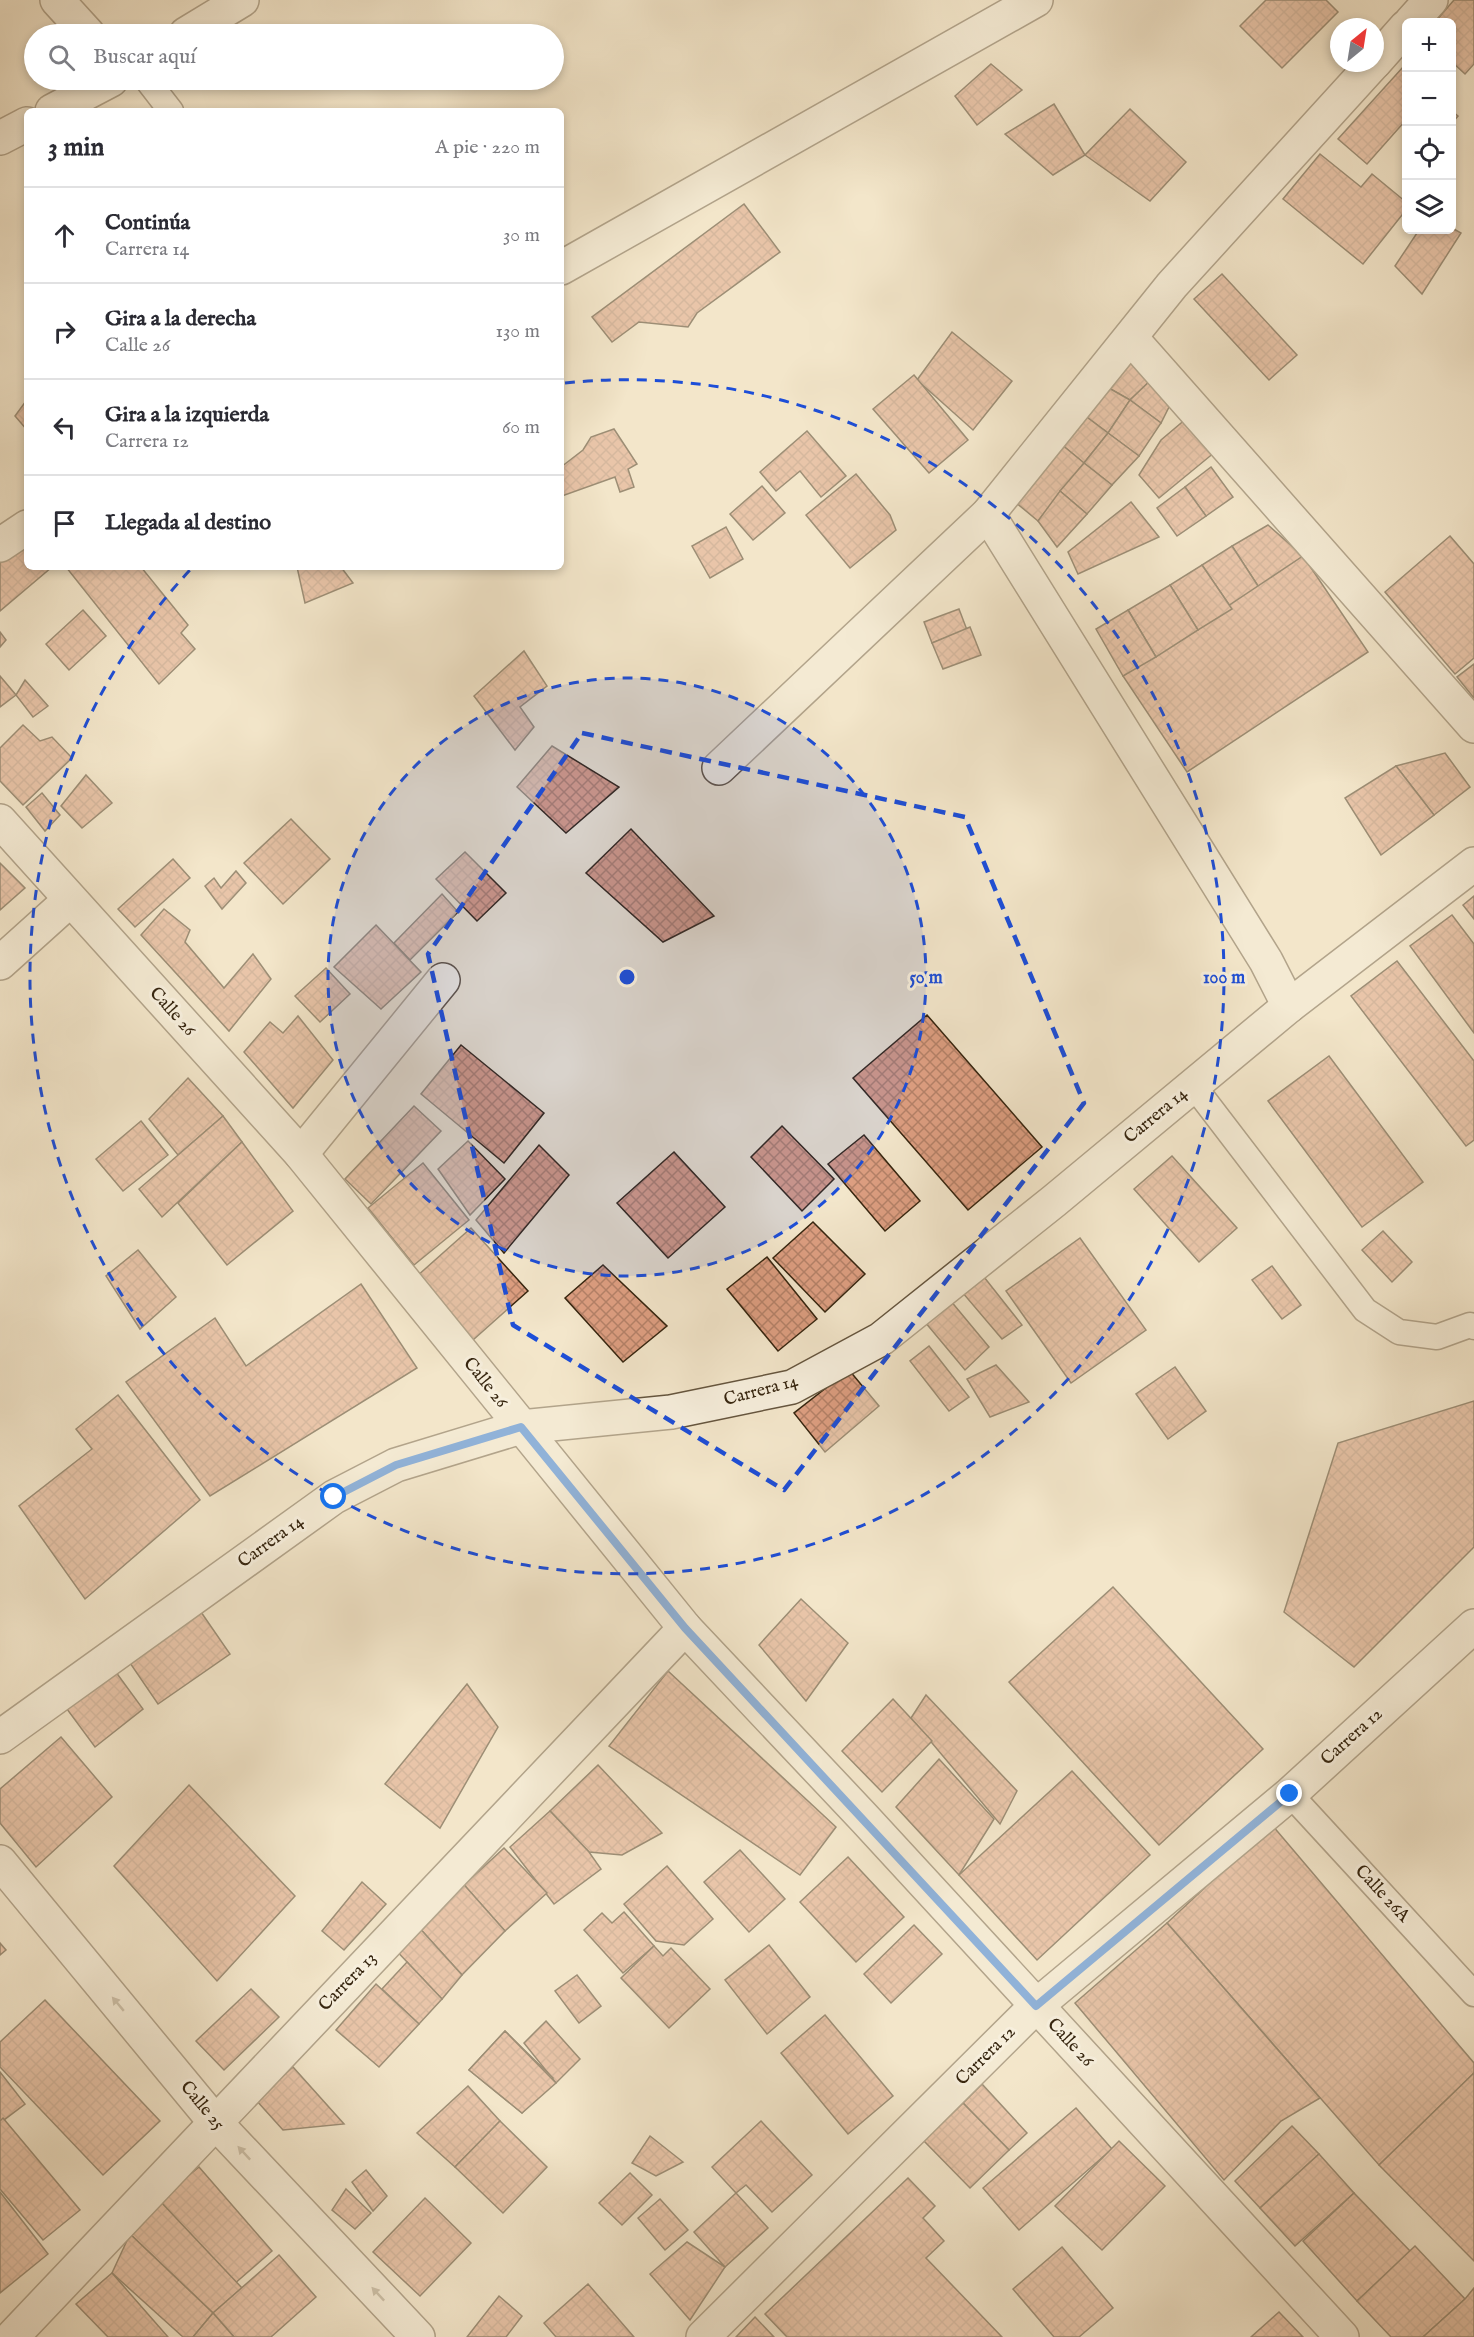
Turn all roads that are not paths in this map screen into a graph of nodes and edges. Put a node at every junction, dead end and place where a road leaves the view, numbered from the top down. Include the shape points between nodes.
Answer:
1 (57, 0) edge
2 (242, 0) edge
3 (1036, 0) edge
4 (1431, 0) edge
5 (1415, 18) edge
6 (79, 24) edge
7 (202, 24) edge
8 (1402, 32) edge
9 (1384, 51) edge
10 (1365, 72) edge
11 (92, 90) edge
12 (155, 90) edge
13 (58, 108) edge
14 (169, 108) edge
15 (24, 126) edge
16 (0, 138) edge
17 (564, 266) edge
18 (1131, 338) junction
19 (988, 514) junction
20 (24, 529) edge
21 (0, 544) edge
22 (1474, 726) edge
23 (719, 768) dead end
24 (0, 821) edge
25 (1474, 864) edge
26 (70, 900) junction
27 (0, 963) edge
28 (442, 980) dead end
29 (1289, 1006) junction
30 (1193, 1085) junction
31 (301, 1154) junction
32 (1474, 1327) edge
33 (521, 1427) junction
34 (1474, 1626) edge
35 (685, 1628) junction
36 (0, 1737) edge
37 (1290, 1794) junction
38 (0, 1862) edge
39 (1474, 1994) edge
40 (1036, 2006) junction
41 (215, 2122) junction
42 (12, 2337) edge
43 (418, 2337) edge
44 (703, 2337) edge
45 (1342, 2337) edge

1 - 6 street
2 - 7 street
3 - 17 street
4 - 5 street
8 - 9 street
10 - 18 street via 1172,285
11 - 13 street
12 - 14 lane
15 - 16 street
18 - 19 street
18 - 22 street
19 - 23 street
19 - 29 street via 1266,961
20 - 21 street
24 - 26 street, Calle 26
25 - 29 street, Carrera 14
26 - 27 street
26 - 31 street, Calle 26
28 - 31 street
29 - 30 street, Carrera 14
30 - 32 lane via 1365,1310 1399,1332 1437,1337
30 - 33 street, Carrera 14 via 881,1339 792,1387 671,1412
31 - 33 street, Calle 26
33 - 35 street, Calle 26
33 - 36 street, Carrera 14 via 396,1465 334,1497
34 - 37 street, Carrera 12
35 - 40 street, Calle 26
35 - 41 street, Carrera 13
37 - 39 lane, Calle 26A
37 - 40 street, Carrera 12
41 -> 38 street, Calle 25
40 - 44 street, Carrera 12
40 - 45 street, Calle 26
41 - 42 street, Carrera 13
43 -> 41 street, Calle 25

